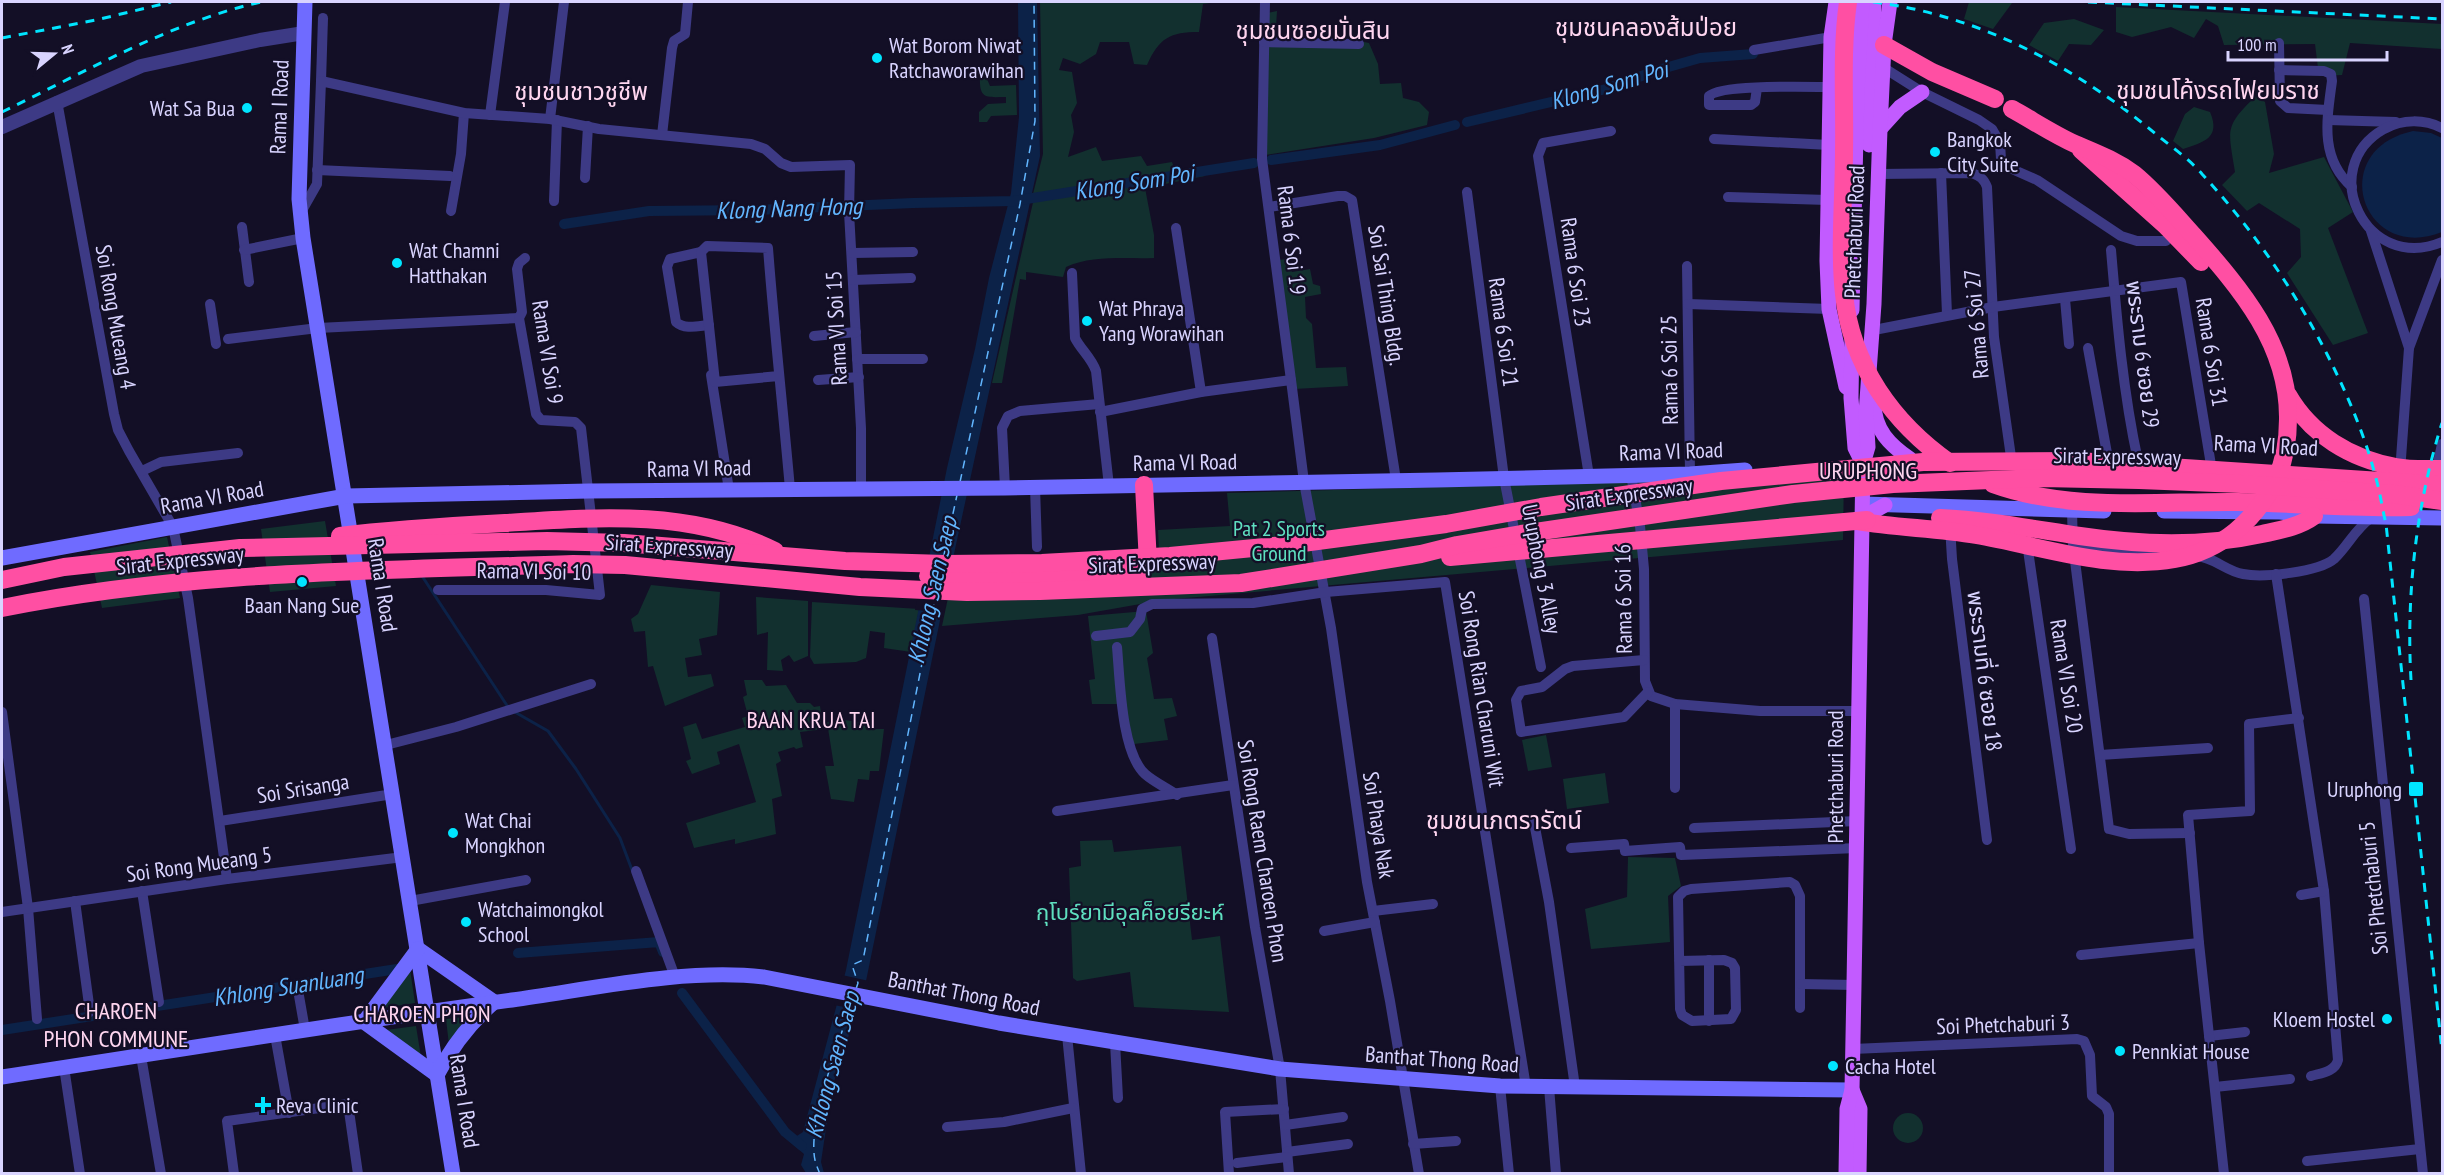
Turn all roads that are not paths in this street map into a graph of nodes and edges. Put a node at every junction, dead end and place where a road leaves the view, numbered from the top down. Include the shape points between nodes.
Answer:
1 (305, 2) edge
2 (505, 2) edge
3 (564, 2) edge
4 (688, 2) edge
5 (1265, 2) edge
6 (1836, 2) edge
7 (1848, 2) edge
8 (1862, 2) edge
9 (1874, 2) edge
10 (1890, 2) edge
11 (323, 18) dead end
12 (304, 33) junction
13 (1831, 37) junction
14 (1264, 42) junction
15 (2279, 43) dead end
16 (1359, 44) dead end
17 (1859, 45) junction
18 (1884, 45) junction
19 (1754, 50) dead end
20 (1884, 68) junction
21 (2279, 70) junction
22 (321, 81) junction
23 (1830, 87) junction
24 (1757, 88) dead end
25 (1922, 92) junction
26 (1995, 99) dead end
27 (57, 101) junction
28 (2012, 108) dead end
29 (464, 113) junction
30 (490, 115) junction
31 (2328, 115) junction
32 (554, 120) junction
33 (2405, 122) junction
34 (588, 126) junction
35 (2, 127) edge
36 (2442, 127) edge
37 (1880, 129) junction
38 (1611, 131) dead end
39 (662, 135) junction
40 (1714, 139) dead end
41 (2074, 144) junction
42 (1829, 145) junction
43 (317, 170) junction
44 (1941, 173) junction
45 (1878, 174) junction
46 (450, 176) dead end
47 (585, 178) dead end
48 (2352, 187) junction
49 (1467, 192) dead end
50 (1728, 197) dead end
51 (1828, 200) junction
52 (554, 201) dead end
53 (299, 207) junction
54 (1269, 207) junction
55 (451, 211) dead end
56 (242, 227) dead end
57 (1176, 228) dead end
58 (2370, 229) junction
59 (303, 238) junction
60 (2166, 241) dead end
61 (2442, 242) edge
62 (244, 250) junction
63 (2111, 250) dead end
64 (701, 252) junction
65 (913, 252) dead end
66 (852, 253) junction
67 (525, 258) dead end
68 (2442, 260) edge
69 (1687, 266) dead end
70 (1072, 273) dead end
71 (911, 278) dead end
72 (853, 280) junction
73 (249, 282) dead end
74 (2113, 291) junction
75 (2065, 298) junction
76 (210, 304) dead end
77 (1688, 304) junction
78 (1874, 304) junction
79 (1993, 307) junction
80 (1829, 309) junction
81 (1947, 314) junction
82 (519, 318) junction
83 (709, 325) junction
84 (318, 328) junction
85 (1874, 330) junction
86 (856, 332) junction
87 (814, 336) dead end
88 (228, 339) dead end
89 (216, 344) dead end
90 (2069, 344) dead end
91 (2088, 348) dead end
92 (2409, 348) junction
93 (857, 359) junction
94 (923, 359) dead end
95 (710, 368) dead end
96 (779, 376) junction
97 (859, 377) junction
98 (818, 380) dead end
99 (1291, 380) junction
100 (1201, 392) junction
101 (1851, 398) junction
102 (1100, 408) junction
103 (1866, 413) junction
104 (2442, 444) edge
105 (238, 453) dead end
106 (2011, 457) junction
107 (1910, 459) junction
108 (2108, 459) junction
109 (2138, 461) junction
110 (1863, 464) junction
111 (2211, 465) junction
112 (142, 471) junction
113 (1690, 474) junction
114 (2374, 474) junction
115 (1631, 475) junction
116 (1589, 476) junction
117 (2400, 476) junction
118 (2441, 477) edge
119 (1504, 478) junction
120 (1396, 480) junction
121 (1304, 482) junction
122 (1144, 485) junction
123 (1109, 486) junction
124 (1035, 487) junction
125 (1003, 488) junction
126 (789, 489) junction
127 (861, 489) junction
128 (729, 490) junction
129 (589, 491) junction
130 (346, 496) junction
131 (2442, 501) edge
132 (2442, 506) edge
133 (1948, 507) junction
134 (2022, 510) junction
135 (2072, 511) junction
136 (1861, 514) junction
137 (2314, 516) junction
138 (2377, 517) junction
139 (2442, 518) edge
140 (173, 527) junction
141 (240, 548) junction
142 (1037, 548) dead end
143 (2073, 548) junction
144 (1421, 554) junction
145 (2, 558) edge
146 (2276, 574) junction
147 (2, 580) edge
148 (438, 590) dead end
149 (1326, 592) junction
150 (2364, 599) dead end
151 (2, 608) edge
152 (1096, 636) dead end
153 (1212, 638) dead end
154 (1117, 647) dead end
155 (1644, 660) junction
156 (1541, 667) dead end
157 (591, 684) dead end
158 (1648, 692) junction
159 (1675, 705) junction
160 (1858, 711) junction
161 (2, 712) edge
162 (2299, 718) junction
163 (386, 745) junction
164 (2208, 747) dead end
165 (2100, 755) junction
166 (1233, 786) junction
167 (1675, 788) dead end
168 (393, 794) junction
169 (1177, 795) junction
170 (1057, 811) dead end
171 (220, 821) junction
172 (1857, 821) junction
173 (1534, 822) dead end
174 (1694, 828) dead end
175 (2190, 833) junction
176 (1987, 840) dead end
177 (1571, 848) dead end
178 (1857, 848) junction
179 (2071, 849) dead end
180 (403, 857) junction
181 (636, 871) dead end
182 (227, 879) junction
183 (526, 880) dead end
184 (142, 891) junction
185 (2324, 891) junction
186 (2301, 895) dead end
187 (75, 901) junction
188 (410, 901) junction
189 (1433, 904) dead end
190 (28, 908) junction
191 (2, 912) edge
192 (1374, 916) junction
193 (1324, 930) dead end
194 (2199, 943) junction
195 (418, 949) junction
196 (2081, 955) dead end
197 (1709, 960) junction
198 (1679, 961) junction
199 (675, 977) junction
200 (1801, 984) junction
201 (1854, 985) junction
202 (298, 990) dead end
203 (159, 1002) dead end
204 (494, 1002) junction
205 (1800, 1008) dead end
206 (90, 1012) dead end
207 (428, 1012) junction
208 (37, 1018) dead end
209 (1709, 1021) junction
210 (364, 1022) junction
211 (305, 1030) junction
212 (2245, 1032) dead end
213 (275, 1035) junction
214 (1067, 1035) junction
215 (2209, 1036) junction
216 (1115, 1043) junction
217 (1853, 1049) junction
218 (141, 1056) junction
219 (64, 1067) junction
220 (1280, 1069) junction
221 (438, 1075) junction
222 (2310, 1076) dead end
223 (2, 1077) edge
224 (2290, 1079) dead end
225 (1402, 1080) junction
226 (1500, 1086) junction
227 (1526, 1087) junction
228 (1549, 1087) junction
229 (1575, 1087) junction
230 (2215, 1087) junction
231 (1852, 1090) junction
232 (1118, 1098) dead end
233 (1073, 1108) junction
234 (1284, 1109) junction
235 (289, 1113) junction
236 (1343, 1117) dead end
237 (1285, 1125) junction
238 (947, 1127) dead end
239 (1456, 1141) dead end
240 (1348, 1144) dead end
241 (1413, 1144) junction
242 (2420, 1149) junction
243 (1287, 1154) junction
244 (2307, 1161) dead end
245 (1237, 1163) dead end
246 (80, 1173) edge
247 (161, 1173) edge
248 (234, 1173) edge
249 (358, 1173) edge
250 (453, 1173) edge
251 (1081, 1173) edge
252 (1229, 1173) edge
253 (1289, 1173) edge
254 (1419, 1173) edge
255 (1509, 1173) edge
256 (1556, 1173) edge
257 (1846, 1173) edge
258 (1859, 1173) edge
259 (2109, 1173) edge
260 (2224, 1173) edge
261 (2423, 1173) edge

1 - 12 main road, Rama I Road
2 - 30 street
3 - 32 street
4 - 39 street via 685,34 674,41 672,48
5 - 14 street, Rama 6 Soi 19
6 - 13 main road, Phetchaburi Road
7 - 132 highway via 1843,294 1865,368 1892,411 1929,449 1981,479 2023,493 2100,502
8 - 17 main road, Phetchaburi Road
9 - 103 main road
10 - 18 main road, Phetchaburi Road
11 - 22 street
12 - 27 street via 141,66
12 - 53 main road, Rama I Road
13 - 19 street
13 - 23 main road, Phetchaburi Road
14 - 16 street
14 - 54 street, Rama 6 Soi 19 via 1262,150
15 - 21 street
17 - 18 main road
17 - 101 main road, Phetchaburi Road
18 - 20 main road, Phetchaburi Road
18 - 26 highway via 1932,72
20 - 25 street
20 - 37 main road, Phetchaburi Road
21 - 31 street via 2278,95 2284,106
21 - 31 street via 2331,74
22 - 29 street
22 - 43 street
23 - 24 street
23 - 42 main road, Phetchaburi Road
25 - 37 main road
25 - 60 street via 1992,129 1998,136 2005,165 2037,180 2121,236 2137,242
27 - 35 street
27 - 112 street, Soi Rong Mueang 4 via 114,414 118,430
28 - 41 highway
29 - 30 street
29 - 55 street
30 - 32 street
31 - 33 street
31 - 48 street via 2326,136 2332,155 2343,179
32 - 34 street
32 - 52 street
33 - 36 street
33 - 48 street via 2380,132 2366,144 2357,160
34 - 39 street
34 - 47 street
37 - 45 main road, Phetchaburi Road
38 - 116 street, Rama 6 Soi 23 via 1543,143 1538,156
39 - 66 street, Rama VI Soi 15 via 751,144 791,167 850,165
40 - 42 street
41 - 118 highway via 2195,254 2249,325 2295,408 2333,444 2361,458
41 - 136 highway via 2101,153 2134,175 2174,213 2252,307 2274,347 2288,393 2288,433 2283,463 2265,501 2231,535 2196,553 2143,562 2081,556
42 - 51 main road, Phetchaburi Road
43 - 46 street
43 - 53 street via 315,191
44 - 45 street
44 - 79 street, Rama 6 Soi 27 via 1972,173 1982,178 1987,187
44 - 81 street
45 - 78 main road, Phetchaburi Road
48 - 58 street via 2359,214
49 - 119 street, Rama 6 Soi 21
50 - 51 street
51 - 80 main road, Phetchaburi Road
53 - 59 main road, Rama I Road
54 - 99 street, Rama 6 Soi 19
54 - 120 street, Soi Sai Thing Bldg. via 1338,196 1352,200
56 - 62 street
57 - 100 street
58 - 61 street via 2400,247 2418,249
58 - 92 street
59 - 62 street
59 - 84 main road, Rama I Road
62 - 73 street
63 - 74 street, พระราม 6 ซอย 29
64 - 83 street
64 - 83 street via 670,259 667,267 676,322 681,327
64 - 96 street via 707,246 768,248
65 - 66 street
66 - 72 street, Rama VI Soi 15
67 - 82 street, Rama VI Soi 9 via 517,266 522,312
68 - 92 street
69 - 77 street, Rama 6 Soi 25
70 - 102 street via 1076,338 1095,366
71 - 72 street
72 - 86 street, Rama VI Soi 15
74 - 75 street
74 - 109 street, พระราม 6 ซอย 29
74 - 111 street, Rama 6 Soi 31 via 2181,282
75 - 79 street
75 - 90 street
76 - 89 street
77 - 80 street
77 - 113 street, Rama 6 Soi 25
78 - 85 main road
78 - 103 main road, Phetchaburi Road
79 - 81 street
79 - 106 street, Rama 6 Soi 27
80 - 101 main road, Phetchaburi Road via 1843,379
81 - 85 street
82 - 84 street
82 - 129 street, Rama VI Soi 9 via 536,414 541,420 579,425
83 - 96 street via 715,382
84 - 88 street
84 - 130 main road, Rama I Road
85 - 107 main road via 1874,413 1890,445
86 - 87 street
86 - 93 street, Rama VI Soi 15
91 - 108 street
92 - 117 street
93 - 94 street
93 - 97 street, Rama VI Soi 15
95 - 128 street
96 - 126 street
97 - 98 street
97 - 127 street, Rama VI Soi 15
99 - 100 street
99 - 121 street, Rama 6 Soi 19
100 - 102 street
101 - 110 main road, Phetchaburi Road via 1855,448
102 - 123 street
102 - 125 street via 1020,411 1008,416 1002,428
103 - 110 main road, Phetchaburi Road via 1868,447
104 - 118 street
105 - 112 street via 161,462
106 - 107 main road, Rama VI Road
106 - 108 main road, Rama VI Road
107 - 110 main road, Rama VI Road
108 - 109 main road, Rama VI Road
109 - 111 main road, Rama VI Road
110 - 113 main road, Rama VI Road
110 - 136 main road, Phetchaburi Road
111 - 114 main road, Rama VI Road
112 - 140 street, Soi Rong Mueang 4
113 - 115 main road, Rama VI Road
114 - 117 main road, Rama VI Road
114 - 138 main road
115 - 116 main road, Rama VI Road
115 - 155 street, Rama 6 Soi 16 via 1643,558
116 - 119 main road, Rama VI Road
117 - 118 main road, Rama VI Road
118 - 141 highway, Sirat Expressway via 2078,461 1923,462 1721,481 1295,544 1042,563 845,561 581,541
119 - 120 main road, Rama VI Road
119 - 156 street, Uruphong 3 Alley
120 - 121 main road, Rama VI Road
121 - 122 main road, Rama VI Road
121 - 149 street, Soi Phaya Nak
122 - 123 main road, Rama VI Road
122 - 141 highway via 1148,563 1137,573 1047,577 819,569 718,530 622,517 393,530
123 - 124 main road, Rama VI Road
124 - 125 main road, Rama VI Road
124 - 142 street
125 - 127 main road, Rama VI Road
126 - 127 main road, Rama VI Road
126 - 128 main road, Rama VI Road
128 - 129 main road, Rama VI Road
129 - 130 main road, Rama VI Road
129 - 148 street, Rama VI Soi 10 via 600,595 546,590
130 - 140 main road, Rama VI Road
130 - 163 main road, Rama I Road
131 - 144 highway, Sirat Expressway via 2241,484 2042,478 1965,480 1793,494 1521,534
133 - 134 main road
133 - 136 main road via 1885,505
133 - 176 street, พระรามที่ 6 ซอย 18
134 - 135 main road
134 - 179 street, Rama VI Soi 20
135 - 137 main road via 2280,512
135 - 143 street
136 - 137 highway via 2180,543 2228,540 2280,530
136 - 144 highway via 1457,557
136 - 160 main road, Phetchaburi Road
137 - 138 main road
138 - 139 main road
138 - 146 street via 2360,525 2331,561 2320,567
140 - 145 main road, Rama VI Road
140 - 171 street, Soi Rong Mueang 4 via 188,598
141 - 147 highway, Sirat Expressway via 64,567
143 - 146 street via 2207,557 2244,574
143 - 165 street
144 - 151 highway, Sirat Expressway via 1241,583 1040,591 860,587 583,564 242,576 44,599
146 - 162 street
149 - 152 street via 1238,604 1152,604 1142,609 1130,632
149 - 192 street, Soi Phaya Nak
149 - 227 street, Soi Rong Rian Charuni Wit via 1445,582
150 - 242 street, Soi Phetchaburi 5
153 - 166 street, Soi Rong Raem Charoen Phon
154 - 169 street via 1127,742 1140,769
155 - 158 street, Rama 6 Soi 16
155 - 158 street via 1573,666 1542,687 1521,691 1516,700 1521,732 1624,717
157 - 163 street
158 - 159 street
159 - 160 street via 1760,711
159 - 167 street
160 - 172 main road, Phetchaburi Road
161 - 190 street
162 - 175 street via 2249,724 2250,811 2188,815
162 - 185 street
163 - 168 main road, Rama I Road
164 - 165 street
165 - 175 street via 2109,829 2130,834
166 - 169 street
166 - 220 street, Soi Rong Raem Charoen Phon
168 - 171 street, Soi Srisanga
168 - 180 main road, Rama I Road
169 - 170 street
171 - 182 street, Soi Rong Mueang 4
172 - 174 street
172 - 178 main road, Phetchaburi Road
173 - 229 street
175 - 194 street
177 - 178 street via 1624,844 1625,851 1680,847 1680,855
178 - 201 main road, Phetchaburi Road
180 - 182 street, Soi Rong Mueang 5
180 - 188 main road, Rama I Road
181 - 199 street
182 - 184 street, Soi Rong Mueang 5
183 - 188 street
184 - 187 street, Soi Rong Mueang 5
184 - 203 street
185 - 186 street
185 - 222 street via 2338,1060 2332,1069
187 - 190 street, Soi Rong Mueang 5
187 - 206 street
188 - 195 main road, Rama I Road
189 - 192 street
190 - 191 street, Soi Rong Mueang 5
190 - 208 street
192 - 193 street
192 - 225 street, Soi Phaya Nak
194 - 196 street
194 - 215 street
195 - 204 main road
195 - 207 main road, Rama I Road
195 - 210 main road
197 - 198 street
197 - 209 street
197 - 209 street via 1724,960 1735,968 1736,1010 1731,1018
198 - 200 street via 1676,902 1681,893 1790,882 1800,896
198 - 209 street via 1682,1015 1692,1021
199 - 204 main road, Banthat Thong Road
199 - 214 main road, Banthat Thong Road via 747,975
200 - 201 street
200 - 205 street
201 - 217 main road, Phetchaburi Road
202 - 211 street
204 - 207 main road, Banthat Thong Road
204 - 221 main road via 460,1037
207 - 210 main road, Banthat Thong Road
207 - 221 main road, Rama I Road
210 - 211 main road, Banthat Thong Road
210 - 221 main road
211 - 213 main road, Banthat Thong Road
212 - 215 street
213 - 218 main road, Banthat Thong Road
213 - 235 street
214 - 216 main road, Banthat Thong Road
214 - 233 street
215 - 230 street
216 - 220 main road, Banthat Thong Road
216 - 232 street
217 - 231 main road, Phetchaburi Road
217 - 259 street, Soi Phetchaburi 3 via 2084,1041 2090,1055 2092,1096 2109,1114
218 - 219 main road, Banthat Thong Road
218 - 247 street
219 - 223 main road, Banthat Thong Road
219 - 246 street
220 - 225 main road, Banthat Thong Road
220 - 234 street, Soi Rong Raem Charoen Phon
221 - 250 main road, Rama I Road
224 - 230 street
225 - 226 main road, Banthat Thong Road
225 - 241 street, Soi Phaya Nak
226 - 227 main road, Banthat Thong Road
226 - 255 street
227 - 228 main road, Banthat Thong Road
228 - 229 main road, Banthat Thong Road
228 - 256 street
229 - 231 main road, Banthat Thong Road
230 - 260 street
231 - 257 main road, Phetchaburi Road via 1847,1109
231 - 258 main road, Phetchaburi Road via 1860,1109
233 - 238 street via 1004,1122
233 - 251 street
234 - 237 street, Soi Rong Raem Charoen Phon
234 - 252 street via 1226,1112
235 - 248 street via 227,1121
235 - 249 street via 348,1104
236 - 237 street
237 - 243 street, Soi Rong Raem Charoen Phon
239 - 241 street
240 - 243 street
241 - 254 street, Soi Phaya Nak
242 - 244 street
242 - 261 street, Soi Phetchaburi 5
243 - 245 street
243 - 253 street, Soi Rong Raem Charoen Phon

